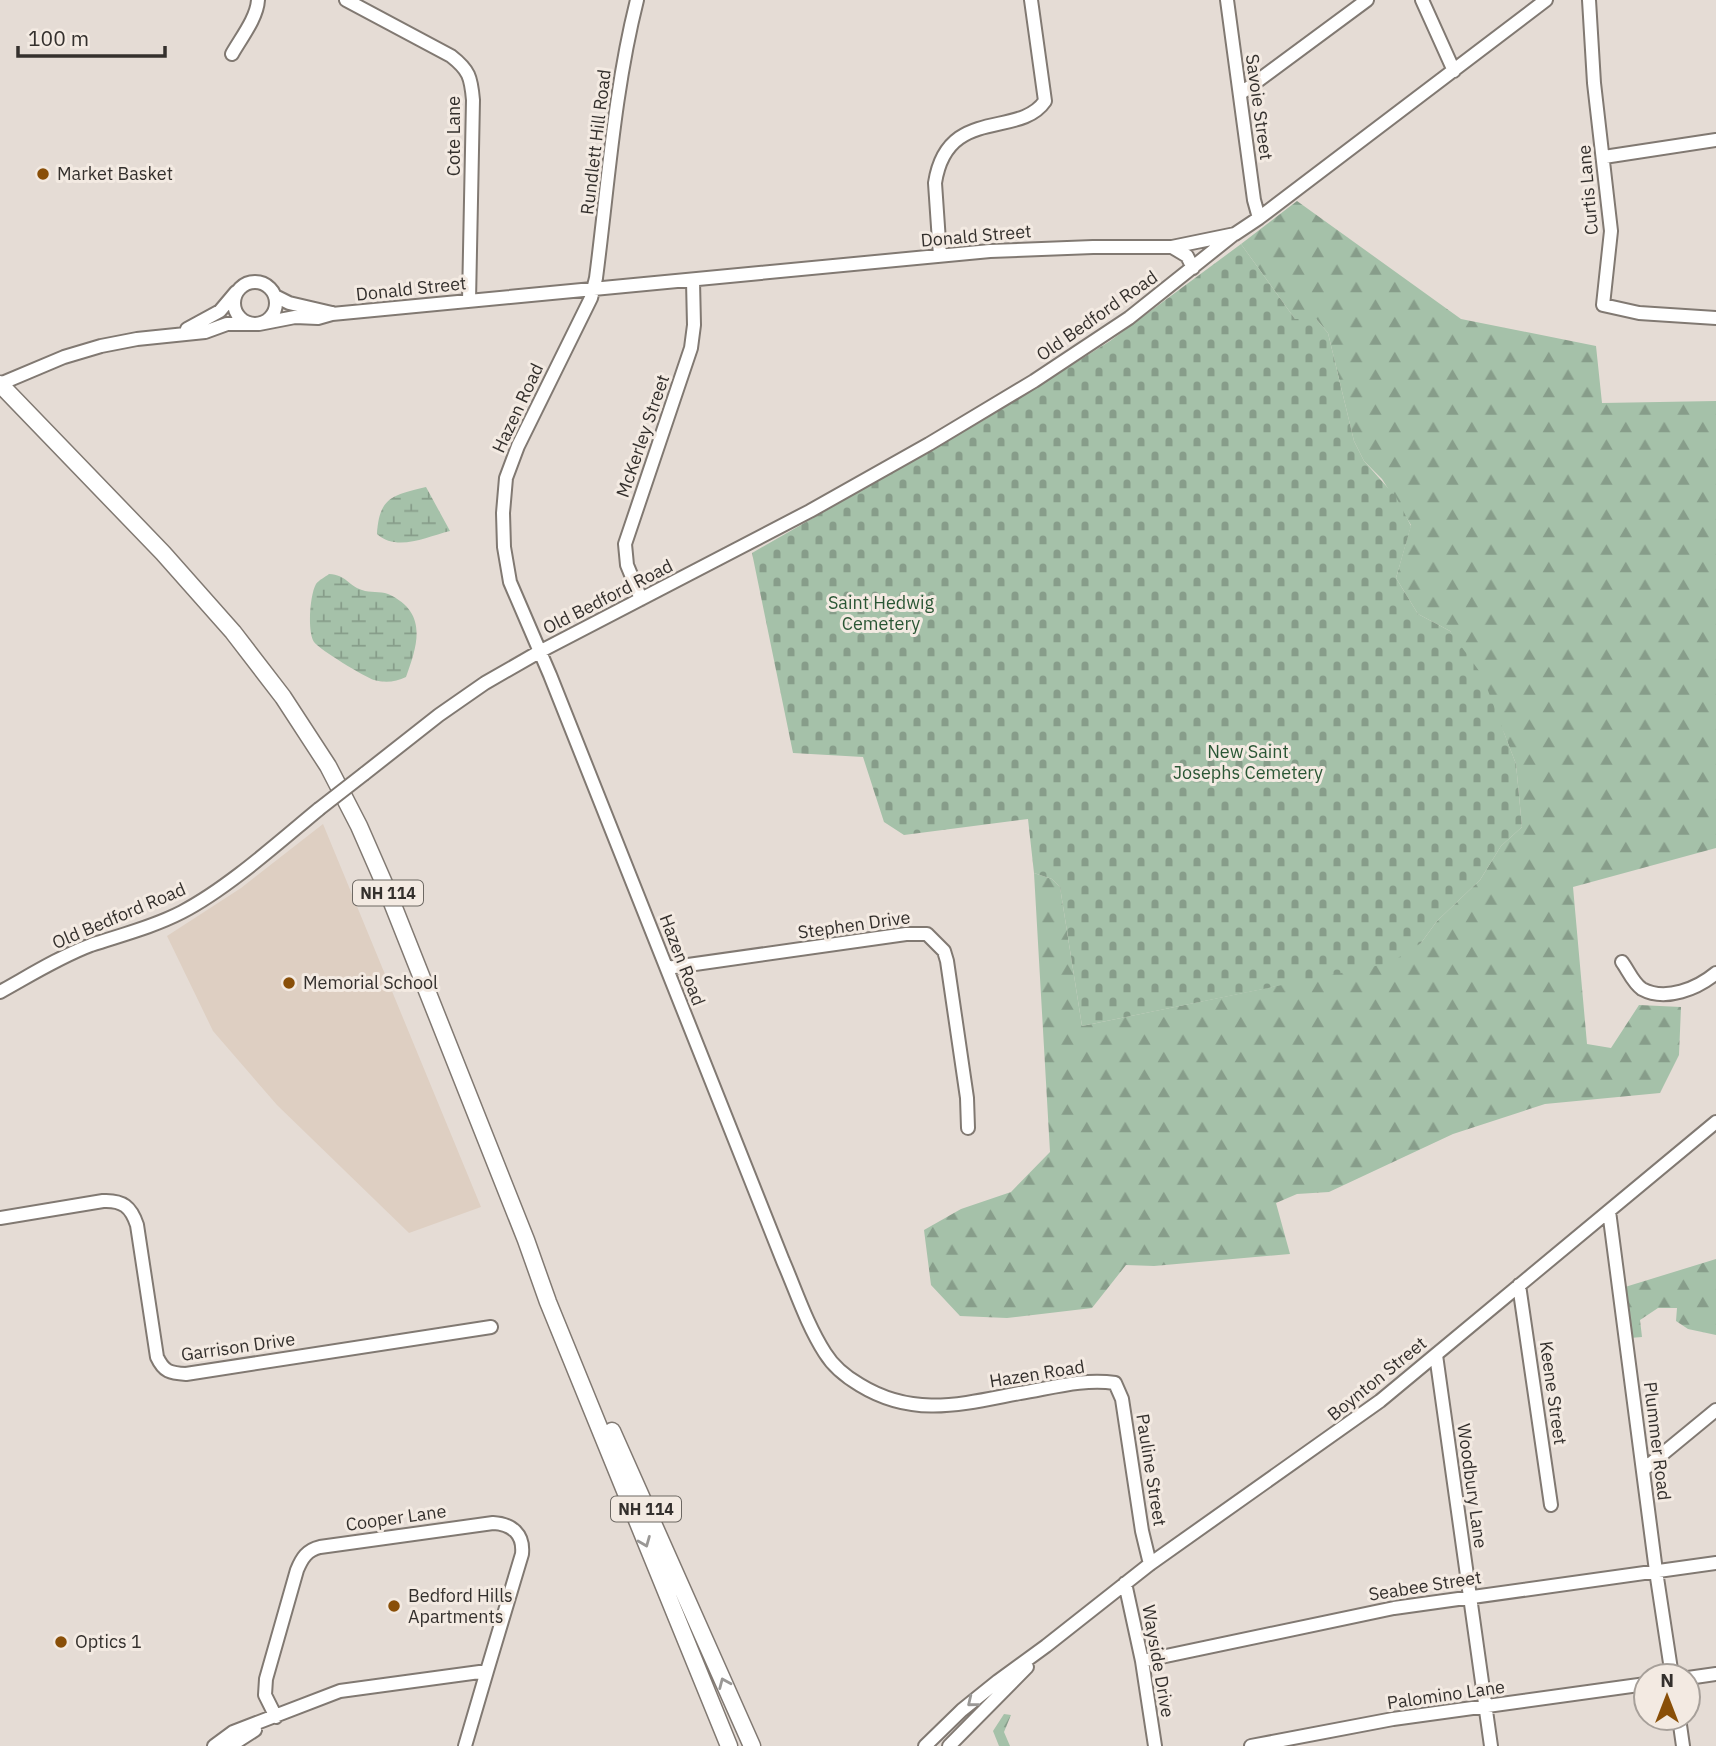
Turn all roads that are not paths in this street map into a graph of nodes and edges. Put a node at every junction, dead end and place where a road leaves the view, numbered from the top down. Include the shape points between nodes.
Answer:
1 (258, 0) edge
2 (346, 0) edge
3 (637, 0) edge
4 (1031, 0) edge
5 (1227, 0) edge
6 (1367, 0) edge
7 (1422, 0) edge
8 (1546, 0) edge
9 (1589, 0) edge
10 (232, 54) dead end
11 (1454, 71) junction
12 (1240, 94) junction
13 (1716, 141) edge
14 (1604, 157) junction
15 (1259, 218) junction
16 (1235, 234) junction
17 (1172, 247) junction
18 (940, 256) junction
19 (1193, 268) junction
20 (693, 281) junction
21 (593, 289) junction
22 (237, 292) junction
23 (275, 296) junction
24 (470, 301) junction
25 (332, 314) junction
26 (1716, 318) edge
27 (256, 324) junction
28 (178, 334) junction
29 (0, 384) edge
30 (641, 599) junction
31 (539, 652) junction
32 (1622, 962) dead end
33 (667, 968) junction
34 (1716, 973) edge
35 (0, 992) edge
36 (1716, 1122) edge
37 (968, 1128) dead end
38 (1609, 1211) junction
39 (0, 1218) edge
40 (540, 1273) junction
41 (1519, 1285) junction
42 (491, 1327) dead end
43 (1436, 1354) junction
44 (1115, 1383) joint
45 (1716, 1410) edge
46 (1643, 1470) junction
47 (1551, 1505) dead end
48 (1716, 1563) edge
49 (1150, 1564) junction
50 (1656, 1572) junction
51 (1125, 1583) junction
52 (1470, 1597) junction
53 (1046, 1646) junction
54 (1142, 1661) junction
55 (1670, 1662) edge
56 (487, 1671) junction
57 (1632, 1686) edge
58 (1486, 1707) junction
59 (276, 1717) junction
60 (214, 1746) edge
61 (230, 1746) edge
62 (465, 1746) edge
63 (729, 1746) edge
64 (752, 1746) edge
65 (925, 1746) edge
66 (949, 1746) edge
67 (1155, 1746) edge
68 (1251, 1746) edge
69 (1491, 1746) edge

1 - 10 street
2 - 24 street, Cote Lane via 451,56 469,75 473,100
3 - 21 street, Rundlett Hill Road
4 - 18 street via 1045,101 1038,112 962,136 947,152 935,183
5 - 12 street, Savoie Street
6 - 12 street
7 - 11 street
8 - 11 street, Donald Street
9 - 14 street, Curtis Lane
11 - 15 street, Donald Street
12 - 15 street, Savoie Street
13 - 14 street
14 - 26 street, Curtis Lane via 1611,243 1603,305 1639,313
15 - 16 street, Donald Street
16 - 17 street, Donald Street
16 - 19 street, Old Bedford Road
17 - 18 street, Donald Street via 1024,249
17 - 19 street via 1187,256
18 - 20 street, Donald Street
19 - 30 street, Old Bedford Road via 1092,344 952,430 798,518
20 - 21 street, Donald Street
20 - 30 street, McKerley Street via 691,348 625,544 627,565
21 - 24 street, Donald Street
21 - 31 street, Hazen Road via 506,478 504,548 510,582
22 - 23 street, Donald Street via 247,283 261,283
22 - 27 street via 236,312
22 - 28 street, Donald Street via 220,312
23 - 25 street, Donald Street
23 - 27 street via 275,310 266,321
24 - 25 street, Donald Street
25 - 27 street, Donald Street
27 - 28 street, Donald Street via 227,324
28 - 29 street, Donald Street via 78,352
29 - 40 main road, NH 114 via 233,632 314,743 378,869
30 - 31 street, Old Bedford Road
31 - 33 street, Hazen Road
31 - 35 street, Old Bedford Road, bridge via 464,696 191,907 68,955
32 - 34 street via 1642,989 1653,992 1688,990
33 - 37 street, Stephen Drive via 927,934 944,951 947,961
33 - 44 street, Hazen Road via 810,1325 826,1355 850,1379 879,1397 912,1406 957,1404 1084,1382
36 - 38 street, Boynton Street
38 - 41 street, Boynton Street
38 - 46 street, Plummer Road
39 - 42 street, Garrison Drive via 103,1201 126,1204 137,1225 157,1357 162,1369 170,1373
40 -> 63 main road, NH 114
64 -> 40 main road, NH 114
41 - 43 street, Boynton Street
41 - 47 street, Keene Street
43 - 49 street, Boynton Street via 1335,1435
43 - 52 street, Woodbury Lane
44 - 49 street, Pauline Street via 1122,1399
45 - 46 street
46 - 50 street, Plummer Road
48 - 50 street, Seabee Street
49 - 51 street, Boynton Street
50 - 52 street, Seabee Street
50 - 55 street, Plummer Road
51 - 53 street, Boynton Street
51 - 54 street, Wayside Drive
52 - 54 street, Seabee Street via 1349,1616
52 - 58 street, Woodbury Lane
53 -> 65 street, Boynton Street via 971,1703
53 - 66 street, Boynton Street
54 - 67 street, Wayside Drive
56 - 59 street via 340,1691
56 - 59 street, Cooper Lane via 522,1554 522,1540 514,1529 493,1523 320,1547 311,1549 297,1570 266,1679 265,1695
56 - 62 street, Cooper Lane
57 - 58 street, Palomino Lane
58 - 68 street, Palomino Lane
58 - 69 street, Woodbury Lane
59 - 60 street via 233,1732
59 - 61 street

